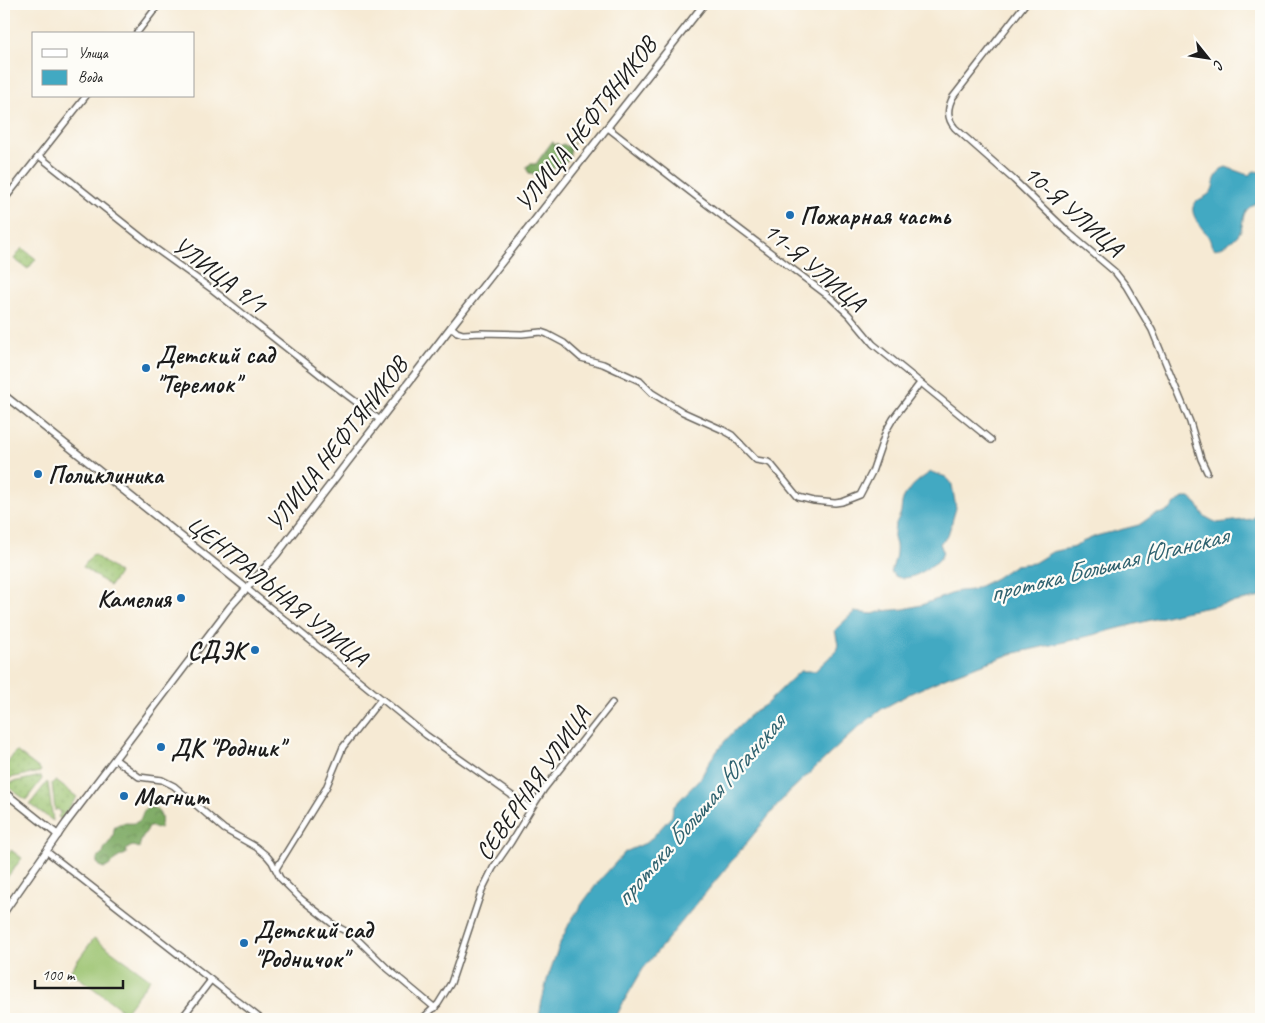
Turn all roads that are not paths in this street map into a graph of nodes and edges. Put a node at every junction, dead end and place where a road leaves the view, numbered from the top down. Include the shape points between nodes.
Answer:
1 (704, 4) edge
2 (1024, 4) edge
3 (158, 5) edge
4 (138, 32) edge
5 (84, 98) edge
6 (608, 128) junction
7 (39, 156) junction
8 (4, 200) edge
9 (452, 328) junction
10 (920, 383) junction
11 (4, 396) edge
12 (380, 420) junction
13 (991, 440) dead end
14 (1207, 472) dead end
15 (246, 588) junction
16 (380, 699) junction
17 (612, 703) dead end
18 (115, 759) junction
19 (4, 792) edge
20 (531, 809) junction
21 (58, 835) junction
22 (46, 852) junction
23 (276, 869) junction
24 (4, 912) edge
25 (211, 980) junction
26 (435, 1008) junction
27 (181, 1019) edge
28 (261, 1019) edge
29 (422, 1019) edge

1 - 6 street, УЛИЦА НЕФТЯНИКОВ
2 - 14 street, 10-Я УЛИЦА via 953,97 949,108 950,121 1115,272 1126,286 1152,330
3 - 4 street
5 - 7 street
6 - 9 street, УЛИЦА НЕФТЯНИКОВ
6 - 10 street, 11-Я УЛИЦА via 830,298 873,344
7 - 8 street
7 - 12 street, УЛИЦА 9/1
9 - 10 street via 463,334 547,334 581,358 604,364 640,381 652,393 683,412 728,432 756,460 771,464 798,496 814,501 835,503 860,495 886,432
9 - 12 street, УЛИЦА НЕФТЯНИКОВ
10 - 13 street, 11-Я УЛИЦА
11 - 15 street, ЦЕНТРАЛЬНАЯ УЛИЦА
12 - 15 street, УЛИЦА НЕФТЯНИКОВ via 277,554
15 - 16 street, ЦЕНТРАЛЬНАЯ УЛИЦА
15 - 18 street, УЛИЦА НЕФТЯНИКОВ
16 - 20 street, ЦЕНТРАЛЬНАЯ УЛИЦА
16 - 23 street via 343,747 326,788
17 - 20 street, СЕВЕРНАЯ УЛИЦА
18 - 21 street, УЛИЦА НЕФТЯНИКОВ
18 - 23 street via 139,777 162,780 174,786 224,829 256,847
19 - 21 street
20 - 26 street, СЕВЕРНАЯ УЛИЦА via 486,880 451,983
21 - 22 street, УЛИЦА НЕФТЯНИКОВ
22 - 24 street, УЛИЦА НЕФТЯНИКОВ
22 - 25 street
23 - 26 street via 280,878 301,900 353,935 386,968
25 - 27 street
25 - 28 street
26 - 29 street, СЕВЕРНАЯ УЛИЦА

